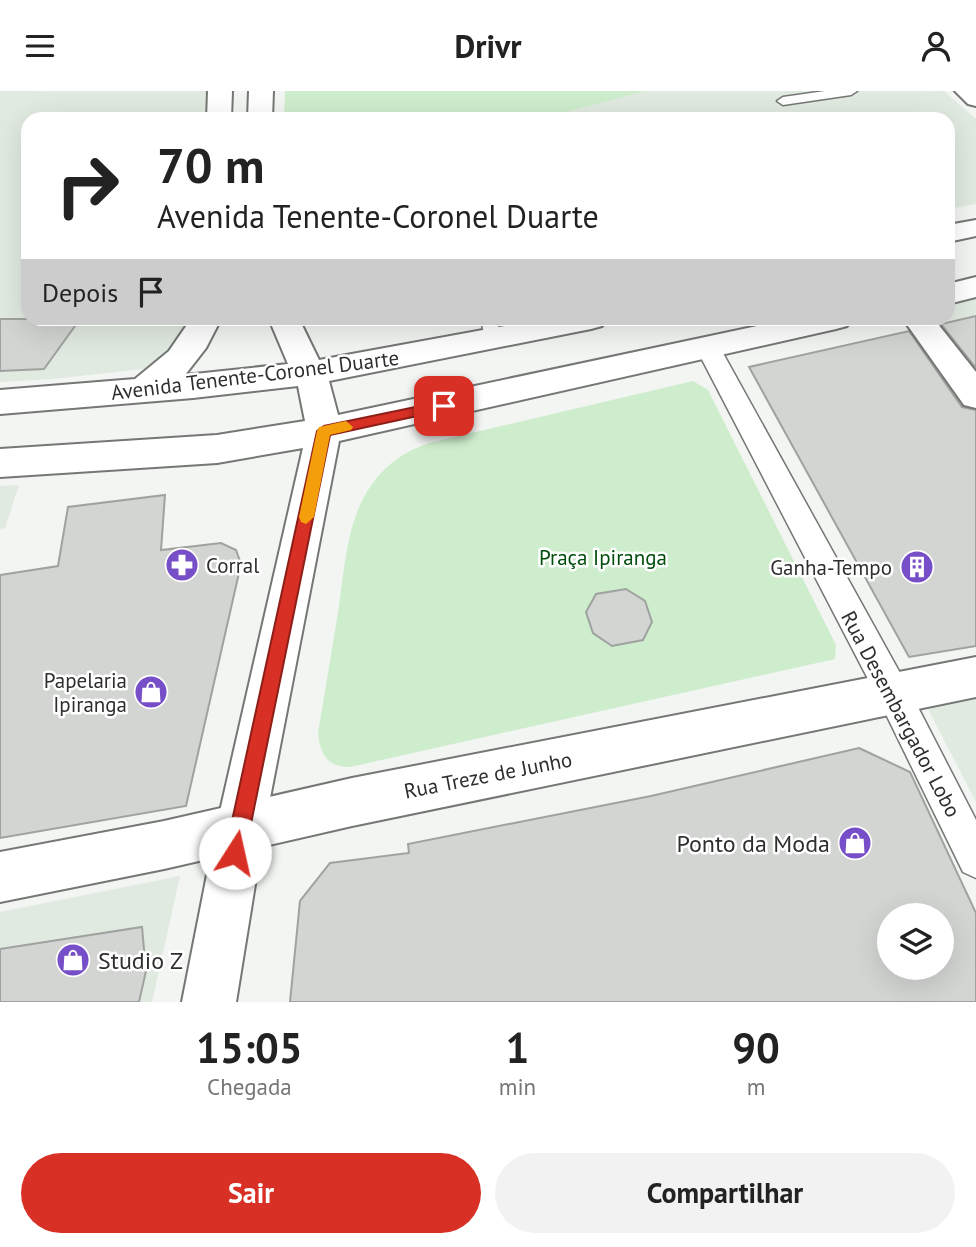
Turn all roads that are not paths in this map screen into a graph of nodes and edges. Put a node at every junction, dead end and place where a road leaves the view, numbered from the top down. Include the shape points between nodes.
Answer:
1 (220, 91) edge
2 (261, 91) edge
3 (850, 91) edge
4 (967, 91) edge
5 (976, 99) edge
6 (783, 101) dead end
7 (219, 112) edge
8 (260, 112) edge
9 (976, 228) edge
10 (955, 233) edge
11 (976, 288) edge
12 (955, 292) edge
13 (202, 326) edge
14 (286, 326) edge
15 (521, 326) edge
16 (803, 326) edge
17 (923, 326) edge
18 (491, 329) edge
19 (707, 346) junction
20 (308, 372) junction
21 (144, 390) junction
22 (976, 396) edge
23 (0, 402) edge
24 (324, 431) junction
25 (0, 463) edge
26 (976, 677) edge
27 (893, 693) junction
28 (240, 829) junction
29 (976, 859) edge
30 (0, 877) edge
31 (209, 1002) edge

1 - 7 main road
2 - 8 main road
3 - 6 lane
4 - 5 main road
9 - 10 main road
11 - 12 main road
13 - 21 main road via 185,355
14 - 20 main road
15 - 18 main road, Avenida Tenente-Coronel Duarte
16 - 19 main road
17 - 22 main road
18 - 20 main road, Avenida Tenente-Coronel Duarte
19 - 24 main road
19 - 27 street, Rua Desembargador Lobo
20 - 21 main road, Avenida Tenente-Coronel Duarte
20 - 24 main road
21 - 23 main road, Avenida Tenente-Coronel Duarte
24 - 25 main road via 217,449
24 - 28 main road
26 - 27 main road, Rua Treze de Junho
27 - 28 main road, Rua Treze de Junho via 352,802
27 - 29 street, Rua Desembargador Lobo
28 - 30 main road, Rua Treze de Junho
28 - 31 main road

